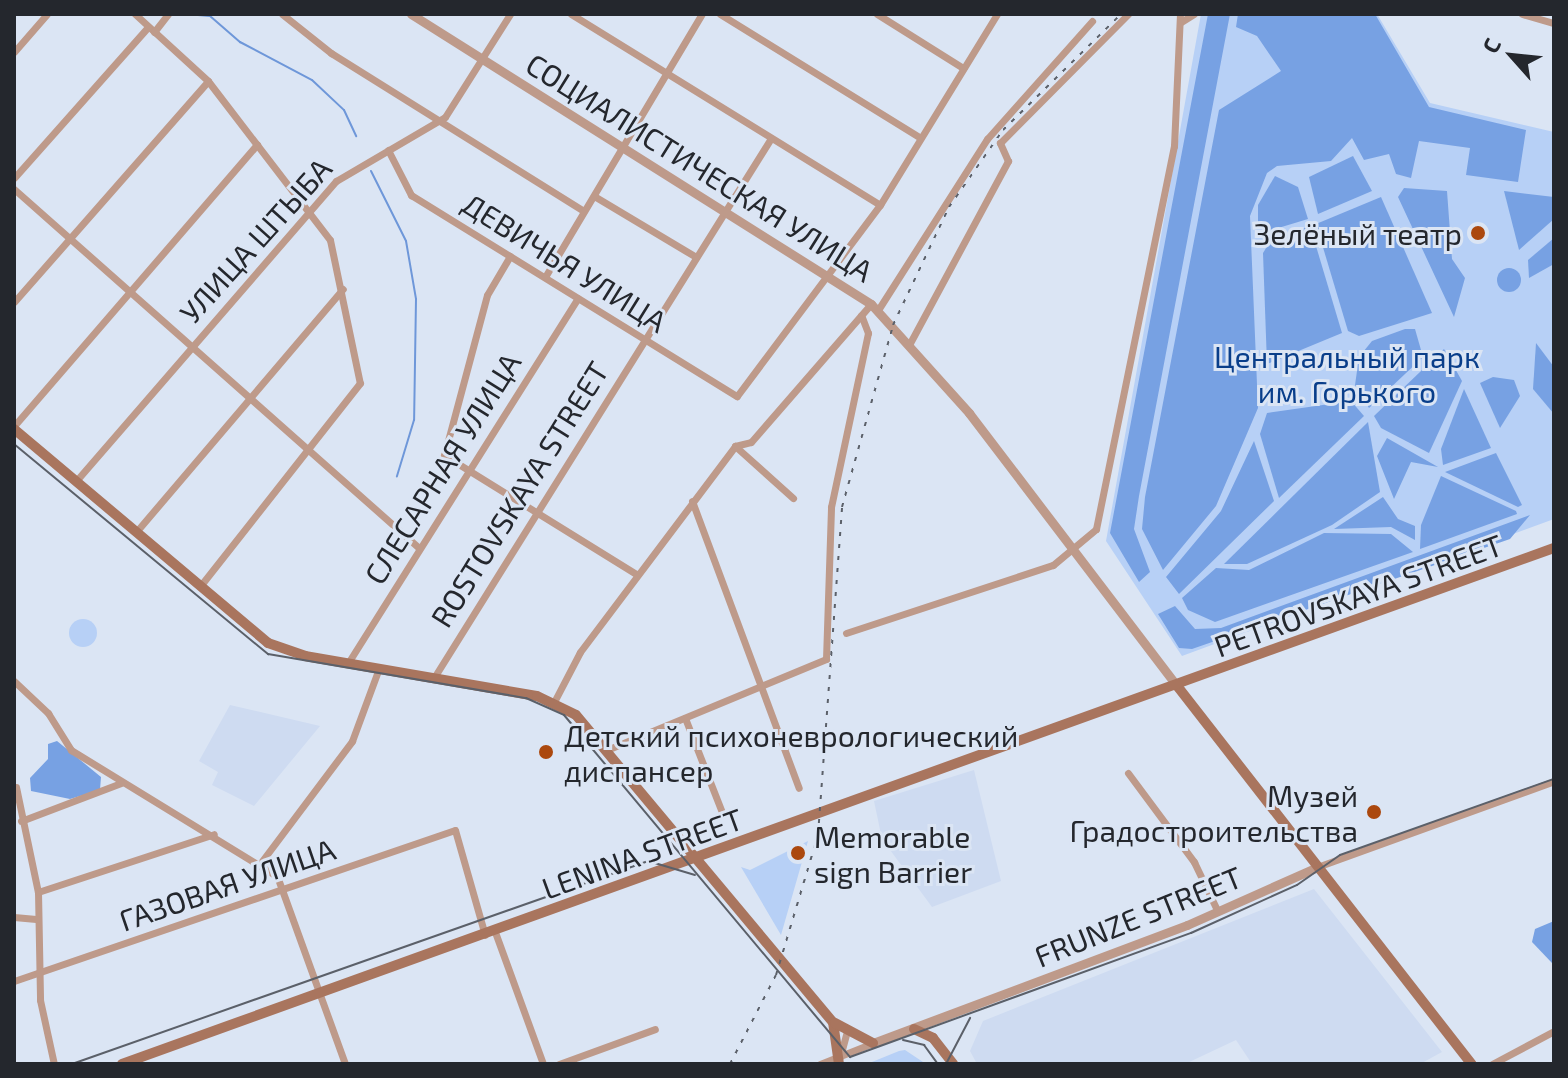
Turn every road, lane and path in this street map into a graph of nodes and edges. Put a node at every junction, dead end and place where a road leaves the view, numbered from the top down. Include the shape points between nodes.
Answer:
1 (47, 14) edge
2 (135, 14) edge
3 (168, 14) edge
4 (282, 14) edge
5 (411, 14) edge
6 (510, 14) edge
7 (571, 14) edge
8 (702, 14) edge
9 (720, 14) edge
10 (877, 14) edge
11 (997, 14) edge
12 (1128, 14) edge
13 (1194, 14) edge
14 (1522, 14) edge
15 (1180, 18) edge
16 (1092, 21) dead end
17 (1554, 23) edge
18 (151, 29) junction
19 (14, 52) edge
20 (482, 57) junction
21 (963, 68) junction
22 (667, 73) junction
23 (208, 81) junction
24 (439, 121) junction
25 (919, 137) junction
26 (771, 138) junction
27 (257, 144) junction
28 (624, 144) junction
29 (388, 150) junction
30 (14, 178) edge
31 (14, 189) edge
32 (594, 196) junction
33 (880, 205) junction
34 (727, 208) junction
35 (310, 209) junction
36 (584, 211) junction
37 (68, 238) junction
38 (510, 256) junction
39 (696, 257) junction
40 (830, 276) junction
41 (545, 277) junction
42 (343, 289) junction
43 (127, 291) junction
44 (578, 298) junction
45 (14, 302) edge
46 (874, 307) junction
47 (861, 315) junction
48 (644, 339) junction
49 (910, 343) junction
50 (191, 348) junction
51 (249, 400) junction
52 (14, 428) edge
53 (735, 446) junction
54 (308, 453) junction
55 (468, 470) junction
56 (76, 481) junction
57 (793, 498) dead end
58 (692, 501) junction
59 (535, 511) junction
60 (136, 532) junction
61 (419, 548) junction
62 (1554, 548) edge
63 (1077, 551) junction
64 (636, 574) junction
65 (200, 586) junction
66 (846, 633) dead end
67 (348, 663) junction
68 (379, 668) junction
69 (435, 676) junction
70 (14, 681) edge
71 (1178, 687) junction
72 (758, 688) junction
73 (554, 702) junction
74 (685, 718) junction
75 (609, 749) junction
76 (1128, 773) dead end
77 (1554, 781) edge
78 (121, 783) junction
79 (16, 787) edge
80 (799, 788) dead end
81 (723, 815) dead end
82 (21, 821) junction
83 (215, 834) junction
84 (698, 857) junction
85 (262, 861) junction
86 (1315, 868) junction
87 (284, 890) junction
88 (38, 892) junction
89 (1218, 912) junction
90 (14, 917) edge
91 (36, 919) junction
92 (490, 934) junction
93 (37, 975) junction
94 (14, 981) edge
95 (324, 994) junction
96 (833, 1022) junction
97 (655, 1029) dead end
98 (914, 1029) junction
99 (1554, 1031) edge
100 (846, 1034) junction
101 (873, 1043) junction
102 (840, 1060) edge
103 (54, 1064) edge
104 (122, 1064) edge
105 (345, 1064) edge
106 (543, 1064) edge
107 (559, 1064) edge
108 (820, 1064) edge
109 (953, 1064) edge
110 (1472, 1064) edge
111 (1492, 1064) edge

1 - 19 street
2 - 18 street
3 - 18 street
4 - 24 street
5 - 20 street, СОЦИАЛИСТИЧЕСКАЯ УЛИЦА
6 - 20 street, УЛИЦА ШТЫБА
7 - 22 street
8 - 22 street
9 - 25 street
10 - 21 street
11 - 21 street
12 - 49 street via 1000,143 1007,164
13 - 15 street
14 - 17 street
15 - 63 street via 1174,146 1099,522
16 - 46 street via 987,139
18 - 23 street
18 - 30 street
20 - 24 street, УЛИЦА ШТЫБА
20 - 28 street, СОЦИАЛИСТИЧЕСКАЯ УЛИЦА
21 - 25 street
22 - 26 street
22 - 28 street
23 - 27 street
23 - 37 street
24 - 29 street, УЛИЦА ШТЫБА
24 - 36 street
25 - 33 street
26 - 33 street
26 - 34 street, ROSTOVSKAYA STREET
27 - 35 street
27 - 43 street
28 - 32 street
28 - 34 street, СОЦИАЛИСТИЧЕСКАЯ УЛИЦА
29 - 35 street, УЛИЦА ШТЫБА via 360,161
29 - 38 street, ДЕВИЧЬЯ УЛИЦА via 411,195
31 - 37 street
32 - 36 street
32 - 39 street
33 - 40 street
34 - 39 street, ROSTOVSKAYA STREET
34 - 40 street, СОЦИАЛИСТИЧЕСКАЯ УЛИЦА
35 - 42 street via 330,240
35 - 50 street, УЛИЦА ШТЫБА
36 - 41 street
37 - 43 street
37 - 45 street
38 - 41 street, ДЕВИЧЬЯ УЛИЦА
38 - 55 street via 487,295 444,455
39 - 48 street, ROSTOVSKAYA STREET
40 - 46 street, СОЦИАЛИСТИЧЕСКАЯ УЛИЦА
40 - 48 street, ДЕВИЧЬЯ УЛИЦА via 737,396
41 - 44 street, ДЕВИЧЬЯ УЛИЦА
42 - 51 street
42 - 54 street via 360,383
43 - 50 street
43 - 52 street
44 - 48 street, ДЕВИЧЬЯ УЛИЦА
44 - 55 street, СЛЕСАРНАЯ УЛИЦА
46 - 47 street
46 - 49 street, СОЦИАЛИСТИЧЕСКАЯ УЛИЦА
47 - 53 street via 751,442
47 - 72 street via 868,333 831,507 826,659
48 - 59 street, ROSTOVSKAYA STREET
49 - 63 street, СОЦИАЛИСТИЧЕСКАЯ УЛИЦА
50 - 51 street
50 - 56 street, УЛИЦА ШТЫБА
51 - 54 street
51 - 60 street
52 - 56 main road
53 - 57 street
53 - 58 street
54 - 61 street
54 - 65 street
55 - 59 street
55 - 61 street, СЛЕСАРНАЯ УЛИЦА
56 - 60 main road
58 - 64 street
58 - 72 street
59 - 64 street
59 - 69 street, ROSTOVSKAYA STREET
60 - 65 main road
61 - 67 street, СЛЕСАРНАЯ УЛИЦА
62 - 71 main road, PETROVSKAYA STREET
63 - 66 street
63 - 71 street, СОЦИАЛИСТИЧЕСКАЯ УЛИЦА
64 - 73 street
65 - 67 main road via 268,643
67 - 68 main road
68 - 69 main road
68 - 85 street via 352,741
69 - 73 main road
70 - 78 street via 48,713 71,750
71 - 84 main road, LENINA STREET
71 - 86 main road
72 - 74 street
72 - 80 street
73 - 75 main road
74 - 75 street
74 - 81 street
75 - 84 main road
76 - 89 street via 1201,872
77 - 86 street, FRUNZE STREET
78 - 82 street
78 - 83 street
79 - 82 street via 24,800
82 - 88 street
83 - 85 street
83 - 88 street
84 - 92 main road, LENINA STREET
84 - 96 main road
85 - 87 street
86 - 89 street, FRUNZE STREET
86 - 110 main road
87 - 92 street, ГАЗОВАЯ УЛИЦА via 455,830
87 - 93 street, ГАЗОВАЯ УЛИЦА
87 - 95 street
88 - 91 street
89 - 98 street, FRUNZE STREET
90 - 91 street
91 - 93 street
92 - 95 main road, LENINA STREET
92 - 106 street
93 - 94 street, ГАЗОВАЯ УЛИЦА
93 - 103 street
95 - 104 main road, LENINA STREET
95 - 105 street
96 - 100 main road
96 - 102 main road
97 - 107 street
98 - 101 street, FRUNZE STREET
98 - 109 main road via 933,1038
99 - 111 street
100 - 101 main road
100 - 102 street
101 - 102 street
102 - 108 street

